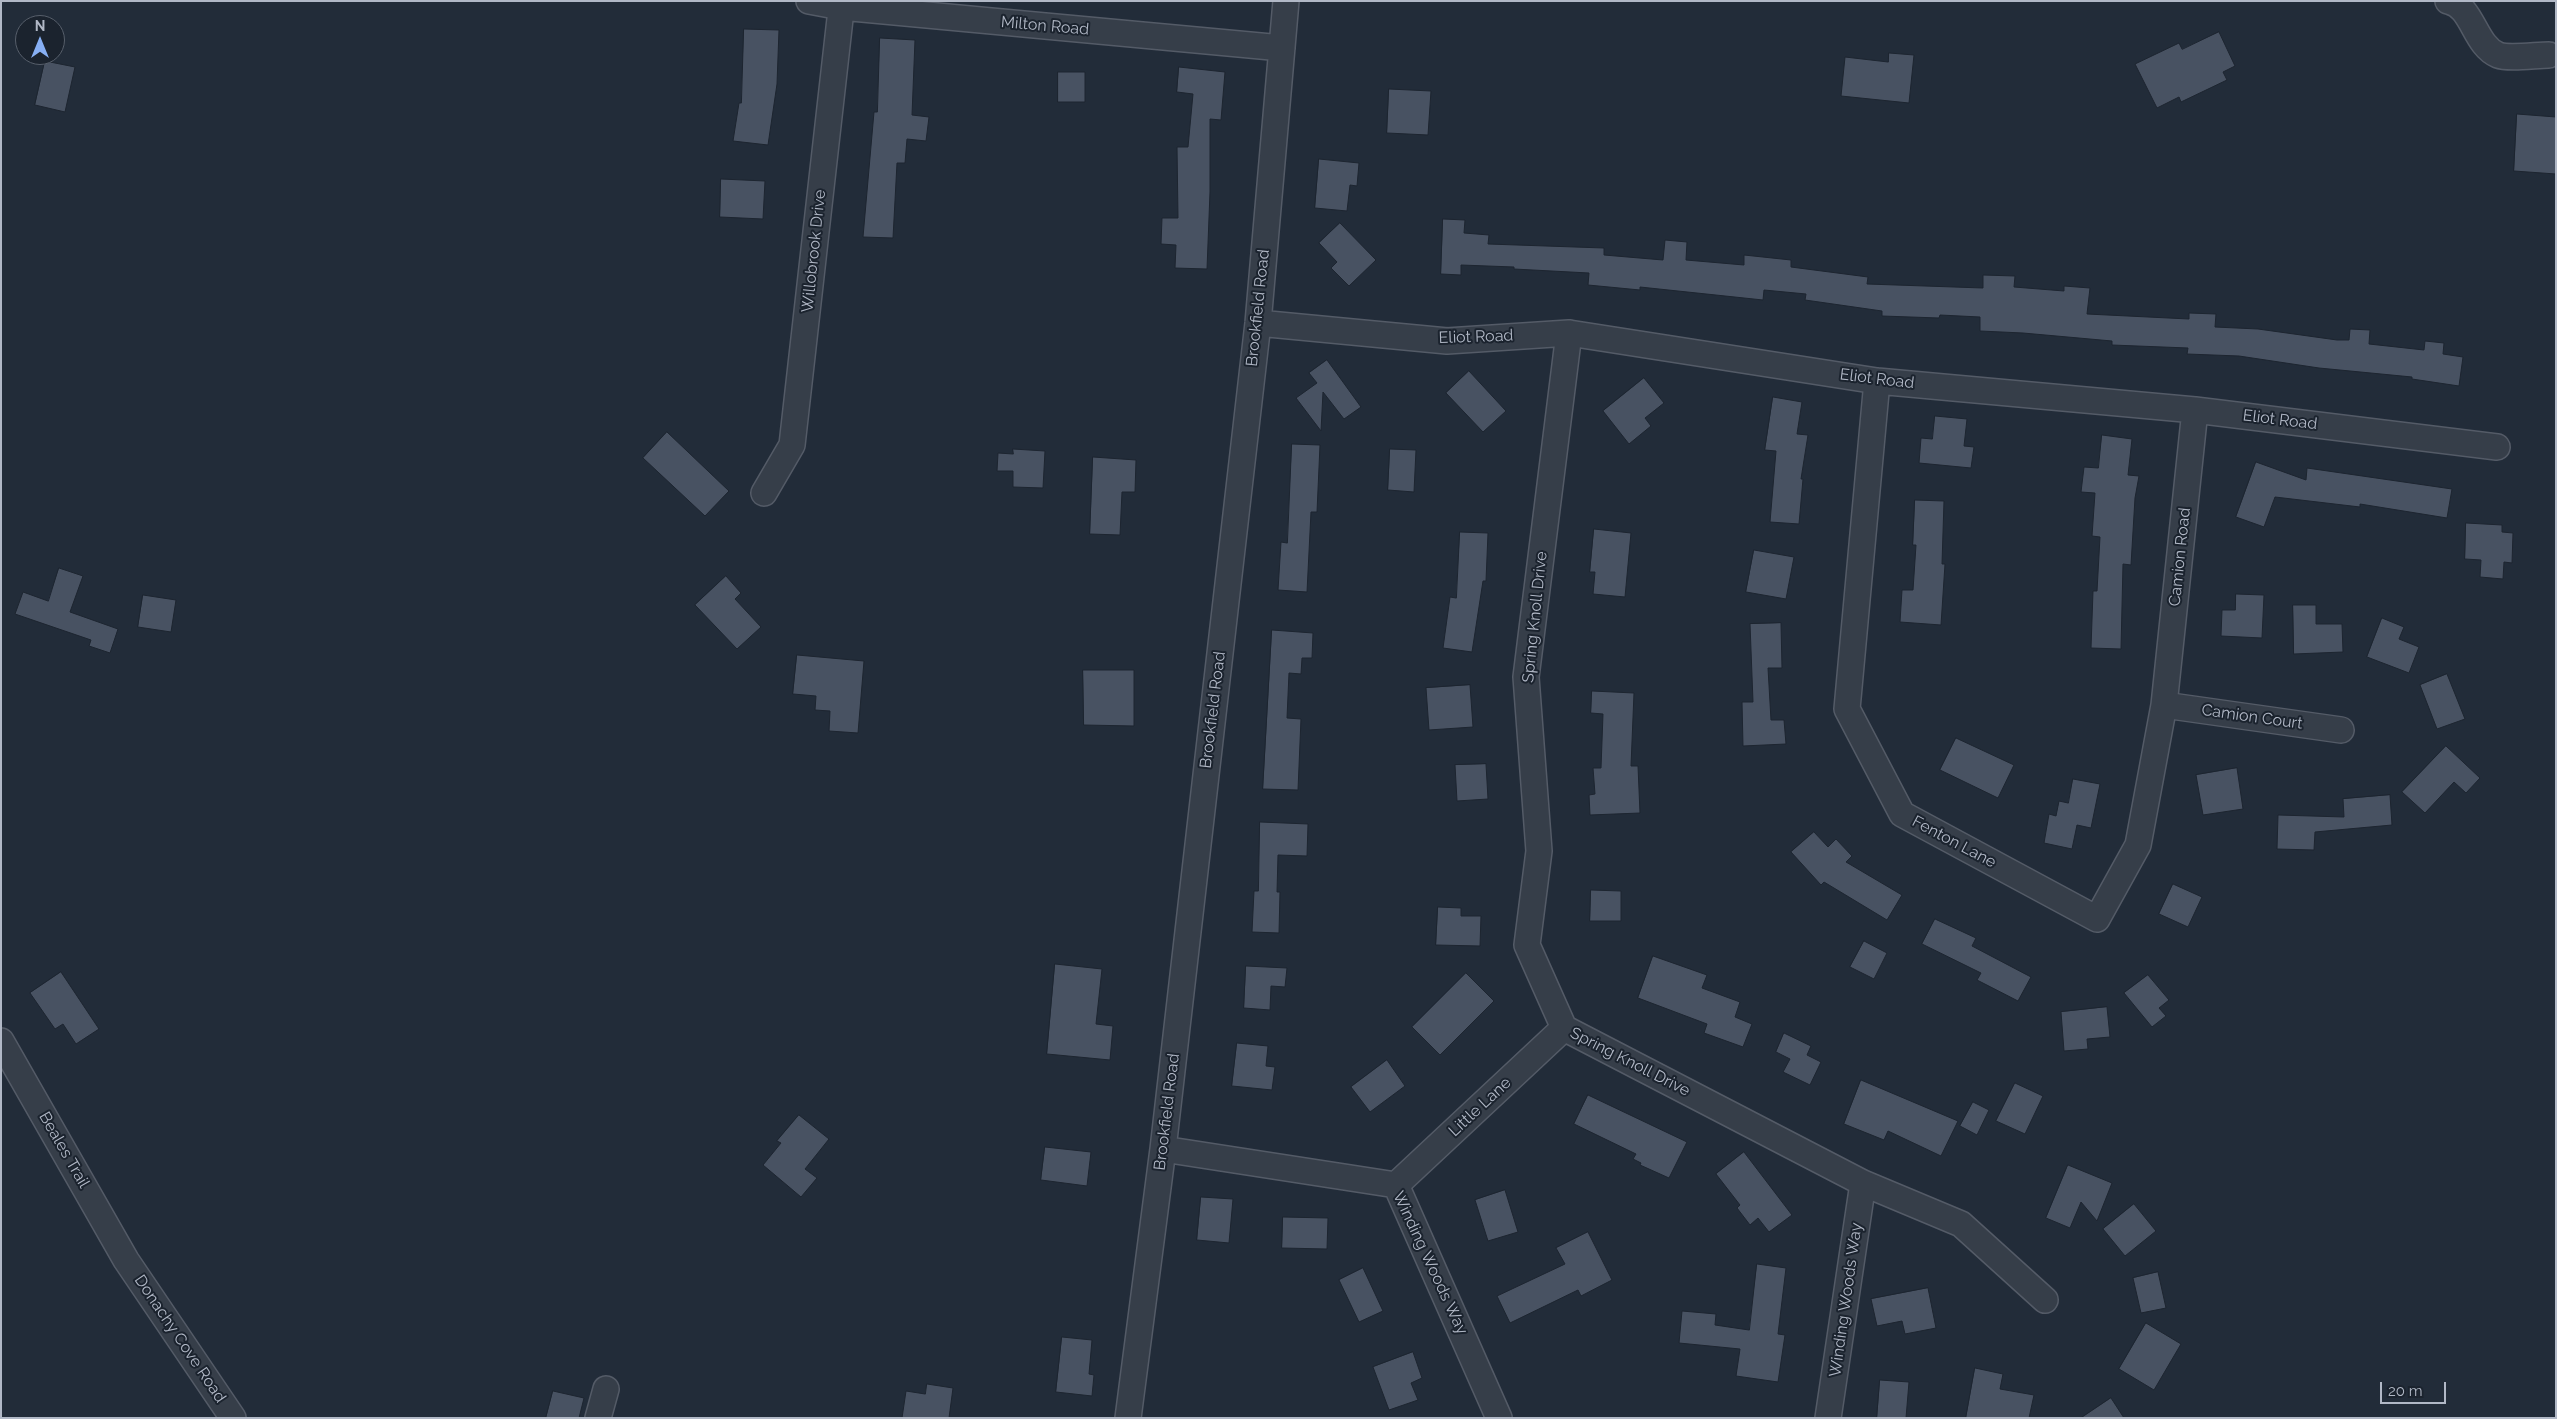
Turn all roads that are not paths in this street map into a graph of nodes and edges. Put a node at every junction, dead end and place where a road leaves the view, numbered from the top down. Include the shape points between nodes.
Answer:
1 (809, 1) edge
2 (1286, 1) edge
3 (2448, 1) edge
4 (842, 4) edge
5 (1282, 48) junction
6 (2549, 55) dead end
7 (1258, 323) junction
8 (1568, 332) junction
9 (1877, 381) junction
10 (2195, 410) junction
11 (2497, 447) dead end
12 (764, 493) dead end
13 (2164, 705) junction
14 (2341, 730) dead end
15 (1564, 1028) junction
16 (1, 1041) edge
17 (1163, 1149) junction
18 (1863, 1183) junction
19 (1396, 1185) junction
20 (126, 1260) joint
21 (2045, 1300) dead end
22 (606, 1389) dead end
23 (233, 1418) edge
24 (598, 1418) edge
25 (1128, 1418) edge
26 (1499, 1418) edge
27 (1828, 1418) edge

1 - 4 street, Milton Road
2 - 5 street, Brookfield Road
3 - 6 street via 2454,2 2465,14 2484,46 2499,55
4 - 5 street, Milton Road
4 - 12 street, Willobrook Drive via 792,445
5 - 7 street, Brookfield Road
7 - 8 street, Eliot Road via 1447,341
7 - 17 street, Brookfield Road
8 - 9 street, Eliot Road
8 - 15 street, Spring Knoll Drive via 1526,677 1539,851 1527,945
9 - 10 street, Eliot Road
9 - 13 street, Fenton Lane via 1846,708 1902,814 2097,918 2138,845
10 - 11 street, Eliot Road
10 - 13 street, Camion Road
13 - 14 street, Camion Court
15 - 18 street, Spring Knoll Drive
15 - 19 street, Little Lane
16 - 20 street, Beales Trail
17 - 19 street, Winding Woods Way
17 - 25 street, Brookfield Road
18 - 21 street, Spring Knoll Drive via 1961,1224
18 - 27 street, Winding Woods Way
19 - 26 street, Winding Woods Way
20 - 23 street, Donachy Cove Road
22 - 24 street

